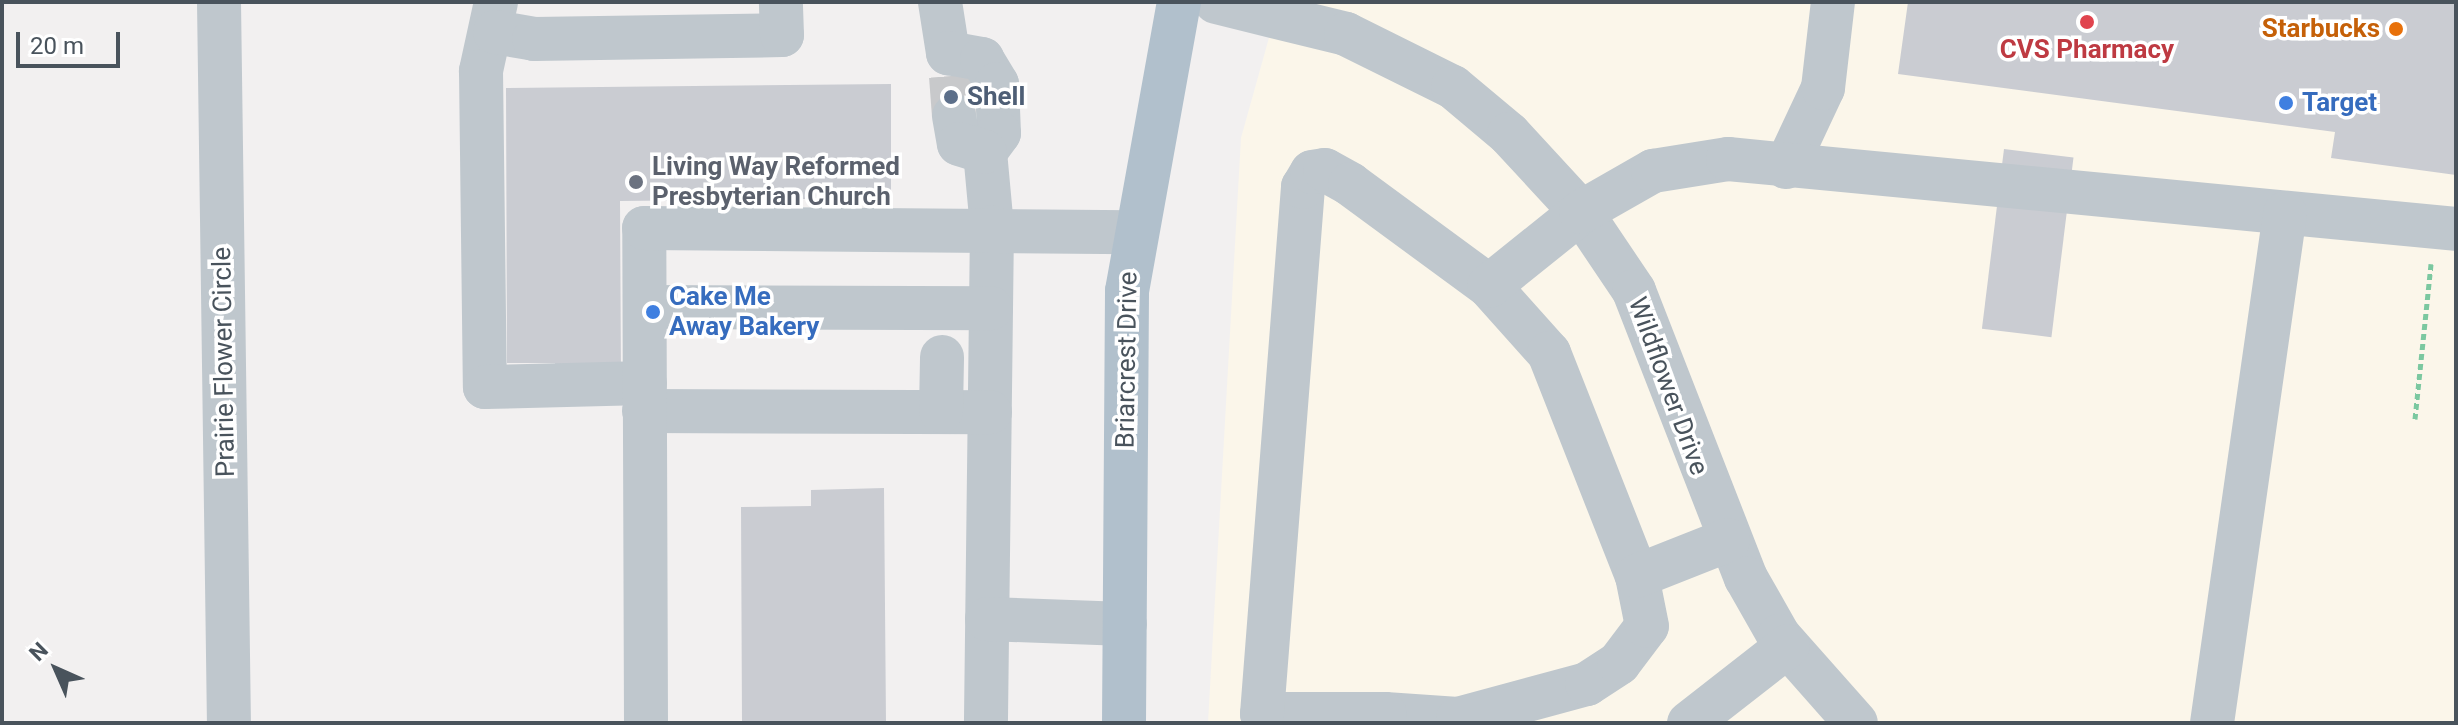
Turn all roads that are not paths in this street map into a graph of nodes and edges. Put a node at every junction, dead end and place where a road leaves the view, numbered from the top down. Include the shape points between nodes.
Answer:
1 (219, 2) edge
2 (781, 2) edge
3 (940, 2) edge
4 (1179, 2) edge
5 (1216, 2) edge
6 (1833, 2) edge
7 (496, 17) edge
8 (951, 82) junction
9 (985, 152) junction
10 (1786, 167) junction
11 (1581, 212) junction
12 (2285, 213) junction
13 (992, 227) junction
14 (2446, 228) edge
15 (1132, 232) junction
16 (1489, 286) junction
17 (645, 307) junction
18 (991, 308) junction
19 (943, 335) junction
20 (645, 397) junction
21 (941, 411) junction
22 (990, 412) junction
23 (1728, 540) junction
24 (1637, 576) junction
25 (987, 619) junction
26 (1125, 624) junction
27 (1788, 646) junction
28 (1385, 719) edge
29 (229, 723) edge
30 (646, 723) edge
31 (986, 723) edge
32 (1124, 723) edge
33 (1689, 723) edge
34 (1856, 723) edge
35 (2212, 723) edge

1 - 29 street, Prairie Flower Circle
2 - 7 street via 782,35 534,39
3 - 8 street
4 - 15 main road, Briarcrest Drive
5 - 11 street, Wildflower Drive via 1346,34 1453,87 1509,134
6 - 10 street via 1823,88
7 - 20 street via 481,71 485,387
8 - 9 street via 959,144
8 - 9 street via 982,59 992,69 999,133
9 - 13 street
10 - 11 street via 1728,159 1653,171
10 - 12 street
11 - 16 street
11 - 23 street, Wildflower Drive via 1634,291
12 - 14 street
12 - 35 street
13 - 15 street
13 - 17 street via 644,228
13 - 18 street
15 - 26 main road, Briarcrest Drive
16 - 24 street via 1549,353
16 - 28 street via 1325,170 1312,172 1303,187 1262,714
17 - 19 street
17 - 20 street
18 - 19 street
18 - 22 street
19 - 21 street
20 - 21 street
20 - 30 street
21 - 22 street
22 - 25 street
23 - 24 street
23 - 27 street, Wildflower Drive
24 - 28 street via 1647,626 1619,663 1587,684 1458,719
25 - 26 street
25 - 31 street
26 - 32 main road, Briarcrest Drive
27 - 33 street
27 - 34 street, Wildflower Drive

